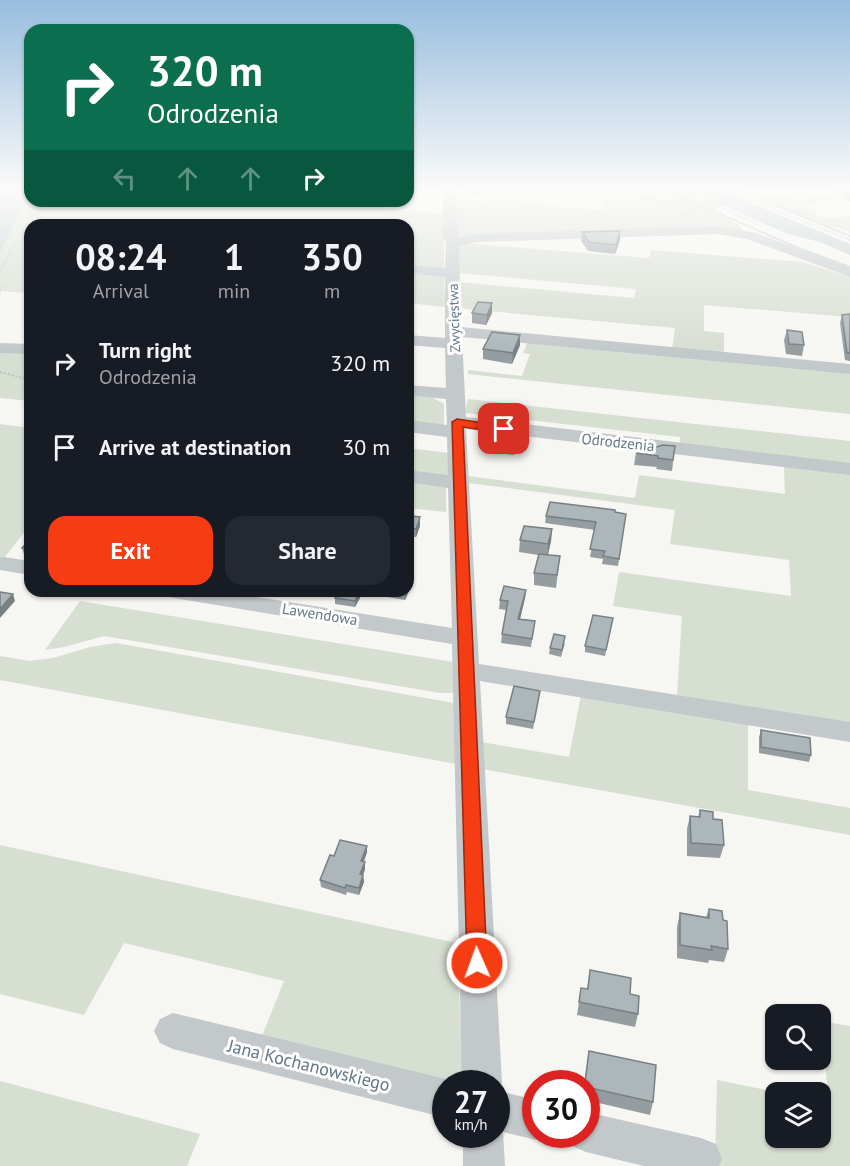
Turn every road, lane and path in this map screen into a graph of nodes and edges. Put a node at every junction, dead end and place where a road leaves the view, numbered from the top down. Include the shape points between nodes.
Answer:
1 (16, 242) edge
2 (454, 242) edge
3 (768, 242) edge
4 (414, 270) edge
5 (0, 272) edge
6 (452, 273) junction
7 (850, 273) edge
8 (0, 286) edge
9 (0, 294) edge
10 (454, 338) junction
11 (414, 340) edge
12 (0, 348) edge
13 (24, 349) edge
14 (850, 369) edge
15 (0, 372) edge
16 (24, 378) edge
17 (414, 393) edge
18 (457, 416) junction
19 (414, 425) edge
20 (850, 469) edge
21 (414, 477) edge
22 (459, 483) junction
23 (4, 564) dead end
24 (24, 567) edge
25 (211, 597) edge
26 (465, 638) junction
27 (466, 672) junction
28 (850, 732) edge
29 (173, 1031) dead end
30 (481, 1070) edge
31 (432, 1096) edge
32 (600, 1135) edge
33 (483, 1148) edge
34 (701, 1159) dead end
35 (484, 1166) edge

1 - 5 path
2 - 6 street, Zwycięstwa
3 - 7 street
4 - 6 street
6 - 10 street, Zwycięstwa
8 - 9 path
10 - 11 street
10 - 14 street
10 - 18 street, Zwycięstwa
12 - 13 street
15 - 16 path
17 - 18 street
18 - 19 street
18 - 20 street, Odrodzenia
18 - 22 street, Zwycięstwa
21 - 22 street
22 - 26 street, Zwycięstwa
23 - 24 street
25 - 26 street, Lawendowa
26 - 27 street, Zwycięstwa
27 - 28 street
27 - 30 street, Zwycięstwa
29 - 31 street, Jana Kochanowskiego
32 - 34 street
33 - 35 street

